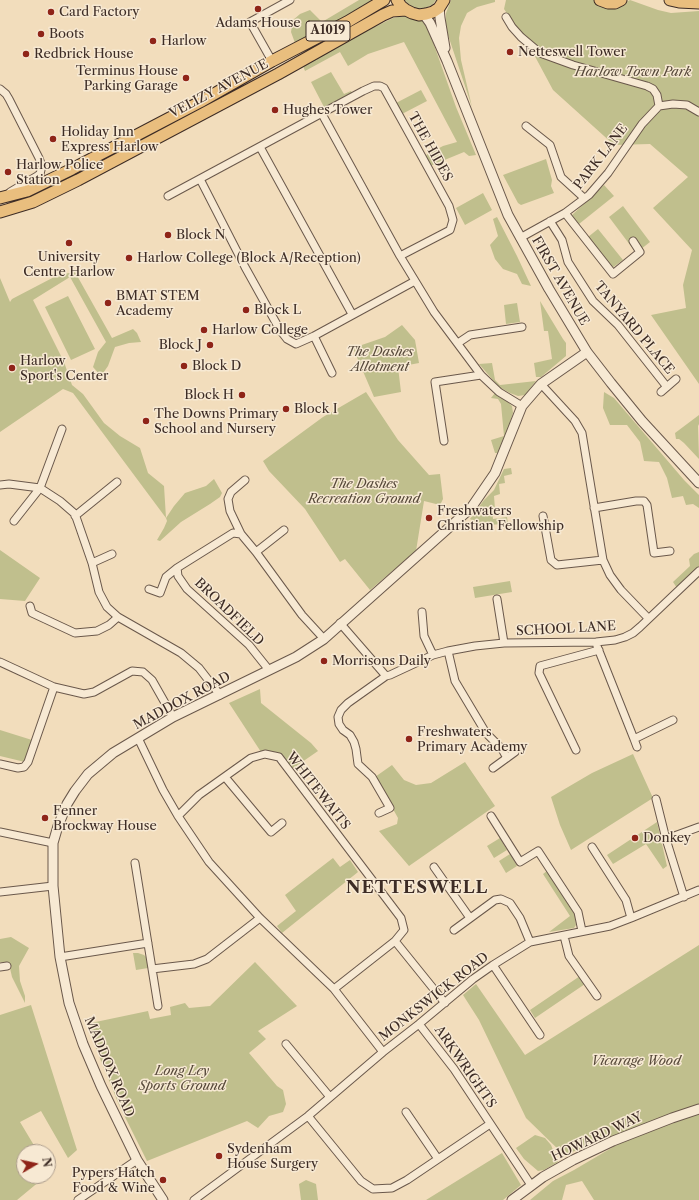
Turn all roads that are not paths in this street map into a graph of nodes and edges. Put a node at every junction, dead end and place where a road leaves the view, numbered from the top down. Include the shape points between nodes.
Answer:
1 (290, 0) edge
2 (384, 0) edge
3 (397, 0) edge
4 (600, 0) edge
5 (621, 0) edge
6 (670, 0) edge
7 (699, 3) edge
8 (442, 4) edge
9 (406, 10) junction
10 (419, 15) junction
11 (506, 17) dead end
12 (272, 61) junction
13 (448, 62) junction
14 (0, 89) edge
15 (659, 106) junction
16 (699, 112) edge
17 (322, 114) junction
18 (526, 126) dead end
19 (260, 147) junction
20 (200, 179) junction
21 (168, 196) dead end
22 (0, 198) edge
23 (584, 198) junction
24 (0, 212) edge
25 (565, 213) junction
26 (550, 221) junction
27 (520, 238) junction
28 (633, 241) dead end
29 (400, 256) junction
30 (415, 281) junction
31 (352, 314) junction
32 (522, 327) dead end
33 (314, 336) junction
34 (458, 343) junction
35 (587, 352) junction
36 (332, 373) dead end
37 (481, 375) junction
38 (676, 379) dead end
39 (541, 384) junction
40 (667, 387) junction
41 (661, 392) dead end
42 (522, 406) junction
43 (62, 429) dead end
44 (444, 441) dead end
45 (245, 480) dead end
46 (117, 482) dead end
47 (699, 483) edge
48 (0, 485) edge
49 (40, 488) junction
50 (594, 508) junction
51 (75, 516) junction
52 (543, 516) dead end
53 (14, 521) dead end
54 (284, 530) dead end
55 (241, 534) junction
56 (670, 550) dead end
57 (256, 552) junction
58 (112, 554) dead end
59 (603, 560) junction
60 (92, 563) junction
61 (177, 568) junction
62 (699, 571) edge
63 (149, 589) dead end
64 (497, 599) dead end
65 (30, 606) dead end
66 (422, 612) dead end
67 (118, 617) junction
68 (648, 618) junction
69 (340, 623) junction
70 (324, 639) junction
71 (596, 642) junction
72 (504, 643) junction
73 (599, 650) junction
74 (448, 651) junction
75 (433, 654) junction
76 (0, 662) edge
77 (269, 670) junction
78 (386, 676) junction
79 (54, 687) junction
80 (220, 695) junction
81 (173, 717) junction
82 (673, 720) dead end
83 (138, 738) junction
84 (634, 739) junction
85 (637, 747) dead end
86 (576, 750) dead end
87 (515, 752) dead end
88 (507, 758) junction
89 (0, 764) edge
90 (493, 768) dead end
91 (225, 777) junction
92 (656, 799) dead end
93 (379, 813) dead end
94 (178, 816) junction
95 (491, 816) dead end
96 (282, 823) dead end
97 (699, 827) edge
98 (0, 832) edge
99 (666, 839) junction
100 (53, 843) junction
101 (592, 847) dead end
102 (135, 863) dead end
103 (434, 867) dead end
104 (53, 886) junction
105 (699, 890) edge
106 (0, 892) edge
107 (684, 897) junction
108 (260, 918) junction
109 (470, 918) junction
110 (631, 918) junction
111 (454, 930) dead end
112 (582, 931) junction
113 (564, 936) junction
114 (395, 941) junction
115 (530, 942) junction
116 (148, 943) junction
117 (60, 957) junction
118 (493, 964) junction
119 (152, 969) junction
120 (334, 989) junction
121 (597, 996) dead end
122 (445, 1003) junction
123 (158, 1006) dead end
124 (420, 1024) junction
125 (540, 1035) dead end
126 (286, 1044) dead end
127 (383, 1052) junction
128 (330, 1097) junction
129 (699, 1109) edge
130 (406, 1112) dead end
131 (308, 1116) junction
132 (490, 1124) junction
133 (438, 1159) junction
134 (137, 1160) junction
135 (531, 1185) junction
136 (78, 1200) edge
137 (163, 1200) edge
138 (194, 1200) edge
139 (512, 1200) edge

1 - 12 street via 250,22
2 - 12 main road, VELIZY AVENUE / A1019
3 - 9 main road
4 - 5 main road via 608,3
6 - 7 main road
8 - 10 main road via 426,14
8 - 13 street, FIRST AVENUE via 440,18
9 - 10 main road
9 - 24 main road, VELIZY AVENUE / A1019 via 392,10 278,74 78,180 33,202
10 - 13 street, FIRST AVENUE via 425,16 430,23
11 - 15 street via 521,37 540,53 573,66 647,86 658,96
12 - 22 main road, VELIZY AVENUE / A1019 via 72,169 27,191
13 - 27 street, FIRST AVENUE via 496,186
14 - 22 street via 6,94 42,166 37,176
15 - 16 street via 687,105
15 - 23 street, PARK LANE via 642,124 607,173
17 - 19 street, THE HIDES
17 - 29 street
17 - 29 street, THE HIDES via 374,86 384,88 449,206 453,220 450,230
18 - 23 street via 550,145 561,177
19 - 20 street, THE HIDES
19 - 31 street
20 - 21 street, THE HIDES
20 - 33 street via 280,330 287,339 296,344
23 - 25 street, PARK LANE
25 - 26 street, PARK LANE
25 - 28 street via 613,274 640,252
26 - 27 street, PARK LANE
26 - 40 street, TANYARD PLACE via 562,240 568,262 593,301 618,325
27 - 35 street, FIRST AVENUE
29 - 30 street
30 - 31 street
30 - 34 street via 434,312
31 - 33 street
32 - 34 street via 470,335
33 - 36 street
34 - 37 street
35 - 39 street, MADDOX ROAD
35 - 47 street, FIRST AVENUE via 642,421
37 - 42 street via 499,392
37 - 44 street via 435,382
38 - 40 street, TANYARD PLACE
39 - 42 street, MADDOX ROAD
39 - 50 street via 575,421 582,433
40 - 41 street, TANYARD PLACE
42 - 69 street, MADDOX ROAD via 495,473 471,508
43 - 49 street
45 - 55 street via 231,492 228,499 230,512
46 - 51 street
48 - 49 street
49 - 51 street via 60,501
49 - 53 street
50 - 56 street via 644,501 647,505 654,553
50 - 59 street
51 - 60 street
52 - 59 street via 551,560 557,565
54 - 57 street
55 - 57 street
55 - 61 street via 233,533
57 - 70 street via 302,615
58 - 60 street
59 - 68 street via 621,590
60 - 67 street via 99,592 107,607
61 - 63 street via 166,577 160,593
61 - 77 street, BROADFIELD via 178,576 187,589 249,645
62 - 68 street, SCHOOL LANE
64 - 72 street, SCHOOL LANE
65 - 67 street via 32,613 75,634 109,626
66 - 75 street via 424,636
67 - 80 street via 181,652 200,668
68 - 71 street, SCHOOL LANE via 633,633 625,637
69 - 70 street, MADDOX ROAD
69 - 78 street
70 - 77 street, MADDOX ROAD
71 - 72 street, SCHOOL LANE
71 - 73 street
72 - 74 street, SCHOOL LANE
73 - 84 street
73 - 86 street via 540,666 540,673
74 - 75 street, SCHOOL LANE
74 - 88 street via 455,681 486,733
75 - 78 street, SCHOOL LANE
76 - 79 street
77 - 80 street, MADDOX ROAD
78 - 93 street, SCHOOL LANE via 348,703 338,717 339,724 354,742 358,764 372,777 390,808
79 - 81 street via 89,694 132,671 143,672 152,680
79 - 89 street via 28,762 24,767 18,768
80 - 81 street, MADDOX ROAD
81 - 83 street, MADDOX ROAD
82 - 84 street
83 - 94 street
83 - 100 street, MADDOX ROAD via 113,753 88,774 67,804
84 - 85 street
87 - 88 street
88 - 90 street
91 - 94 street, WHITEWAITS via 199,795
91 - 96 street via 271,832
91 - 114 street, WHITEWAITS via 251,758 265,754 279,757 401,918 404,930
92 - 99 street
94 - 108 street via 209,862
95 - 112 street via 520,862 538,851 578,912
97 - 99 street
98 - 100 street
99 - 107 street
100 - 104 street, MADDOX ROAD
101 - 110 street via 626,900
102 - 116 street
103 - 109 street
104 - 106 street
104 - 117 street, MADDOX ROAD
105 - 107 street, MONKSWICK ROAD
107 - 110 street, MONKSWICK ROAD
108 - 119 street via 207,958 194,964
108 - 120 street
109 - 111 street
109 - 115 street via 495,900 505,900 520,918
110 - 112 street, MONKSWICK ROAD
112 - 113 street, MONKSWICK ROAD
113 - 115 street, MONKSWICK ROAD
113 - 121 street via 569,956
114 - 120 street
114 - 122 street
115 - 118 street, MONKSWICK ROAD
116 - 117 street
116 - 119 street
117 - 134 street, MADDOX ROAD via 69,1003 83,1044
118 - 122 street, MONKSWICK ROAD
118 - 125 street
119 - 123 street
120 - 127 street
122 - 124 street, MONKSWICK ROAD
124 - 127 street, MONKSWICK ROAD
124 - 132 street, ARKWRIGHTS via 454,1069
126 - 128 street
127 - 128 street, MONKSWICK ROAD
128 - 131 street, MONKSWICK ROAD
129 - 135 street, HOWARD WAY via 573,1160
130 - 133 street
131 - 133 street, ARKWRIGHTS via 361,1181 373,1189 392,1188
131 - 138 street, MONKSWICK ROAD
132 - 133 street, ARKWRIGHTS
132 - 135 street, ARKWRIGHTS
134 - 136 street
134 - 137 street, MADDOX ROAD
135 - 139 street, HOWARD WAY

